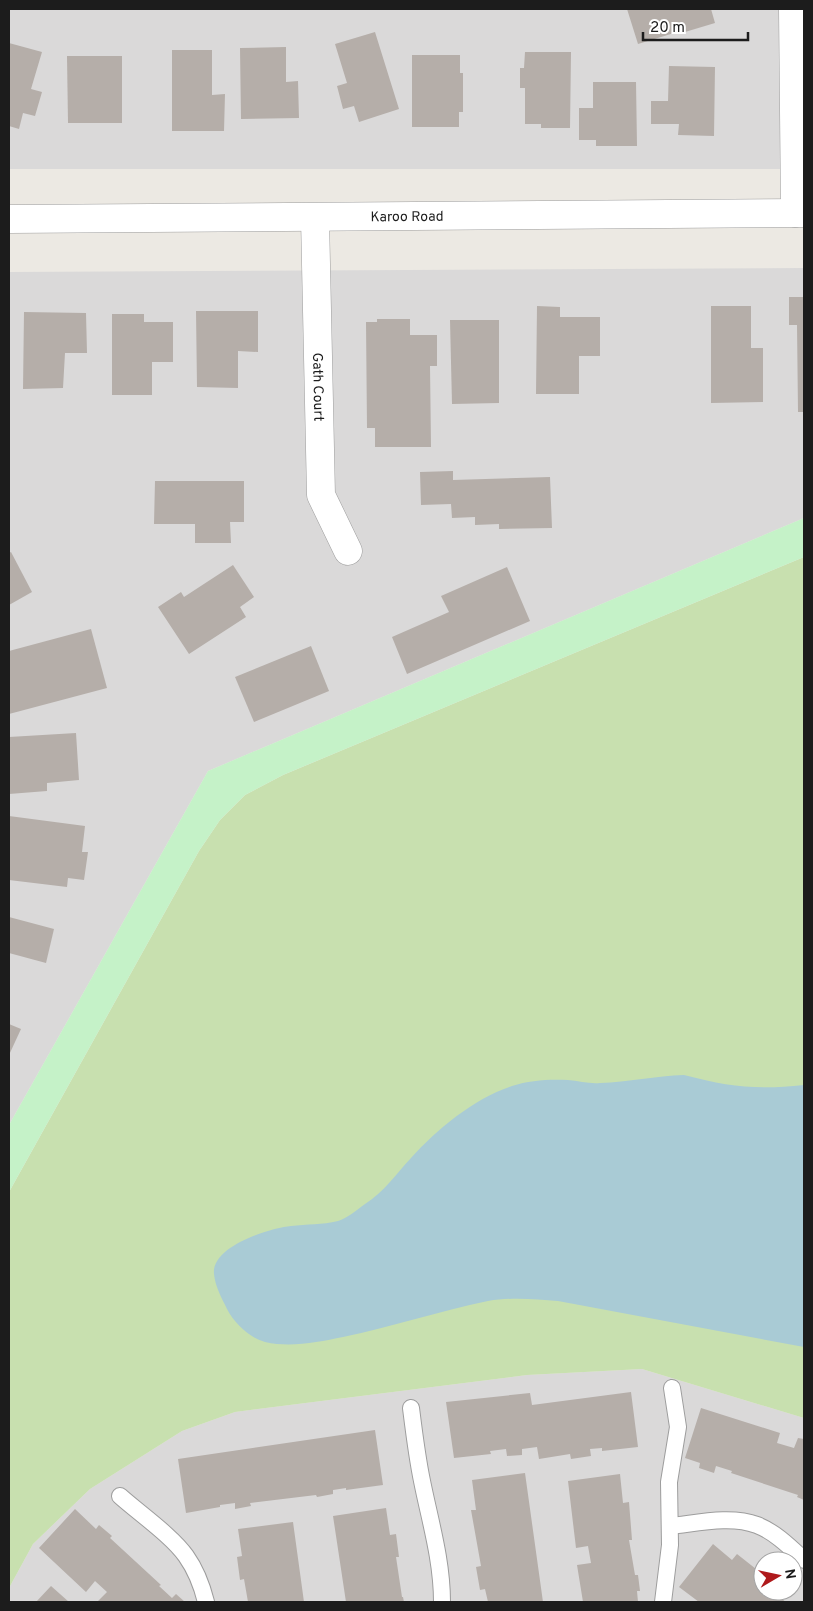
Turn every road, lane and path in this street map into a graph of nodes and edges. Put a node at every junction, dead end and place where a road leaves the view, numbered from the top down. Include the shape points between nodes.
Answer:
1 (793, 9) edge
2 (799, 213) edge
3 (316, 218) junction
4 (9, 219) edge
5 (348, 550) dead end
6 (672, 1388) dead end
7 (411, 1408) dead end
8 (120, 1496) dead end
9 (671, 1526) junction
10 (804, 1560) edge
11 (206, 1602) edge
12 (442, 1602) edge
13 (663, 1602) edge

1 - 2 street
2 - 3 street, Karoo Road
3 - 4 street, Karoo Road
3 - 5 street, Gath Court via 321,495
6 - 9 lane via 678,1427 669,1482
7 - 12 lane via 422,1481 435,1535
8 - 11 lane via 186,1556 200,1580
9 - 10 lane via 723,1521 757,1525 774,1534
9 - 13 lane

